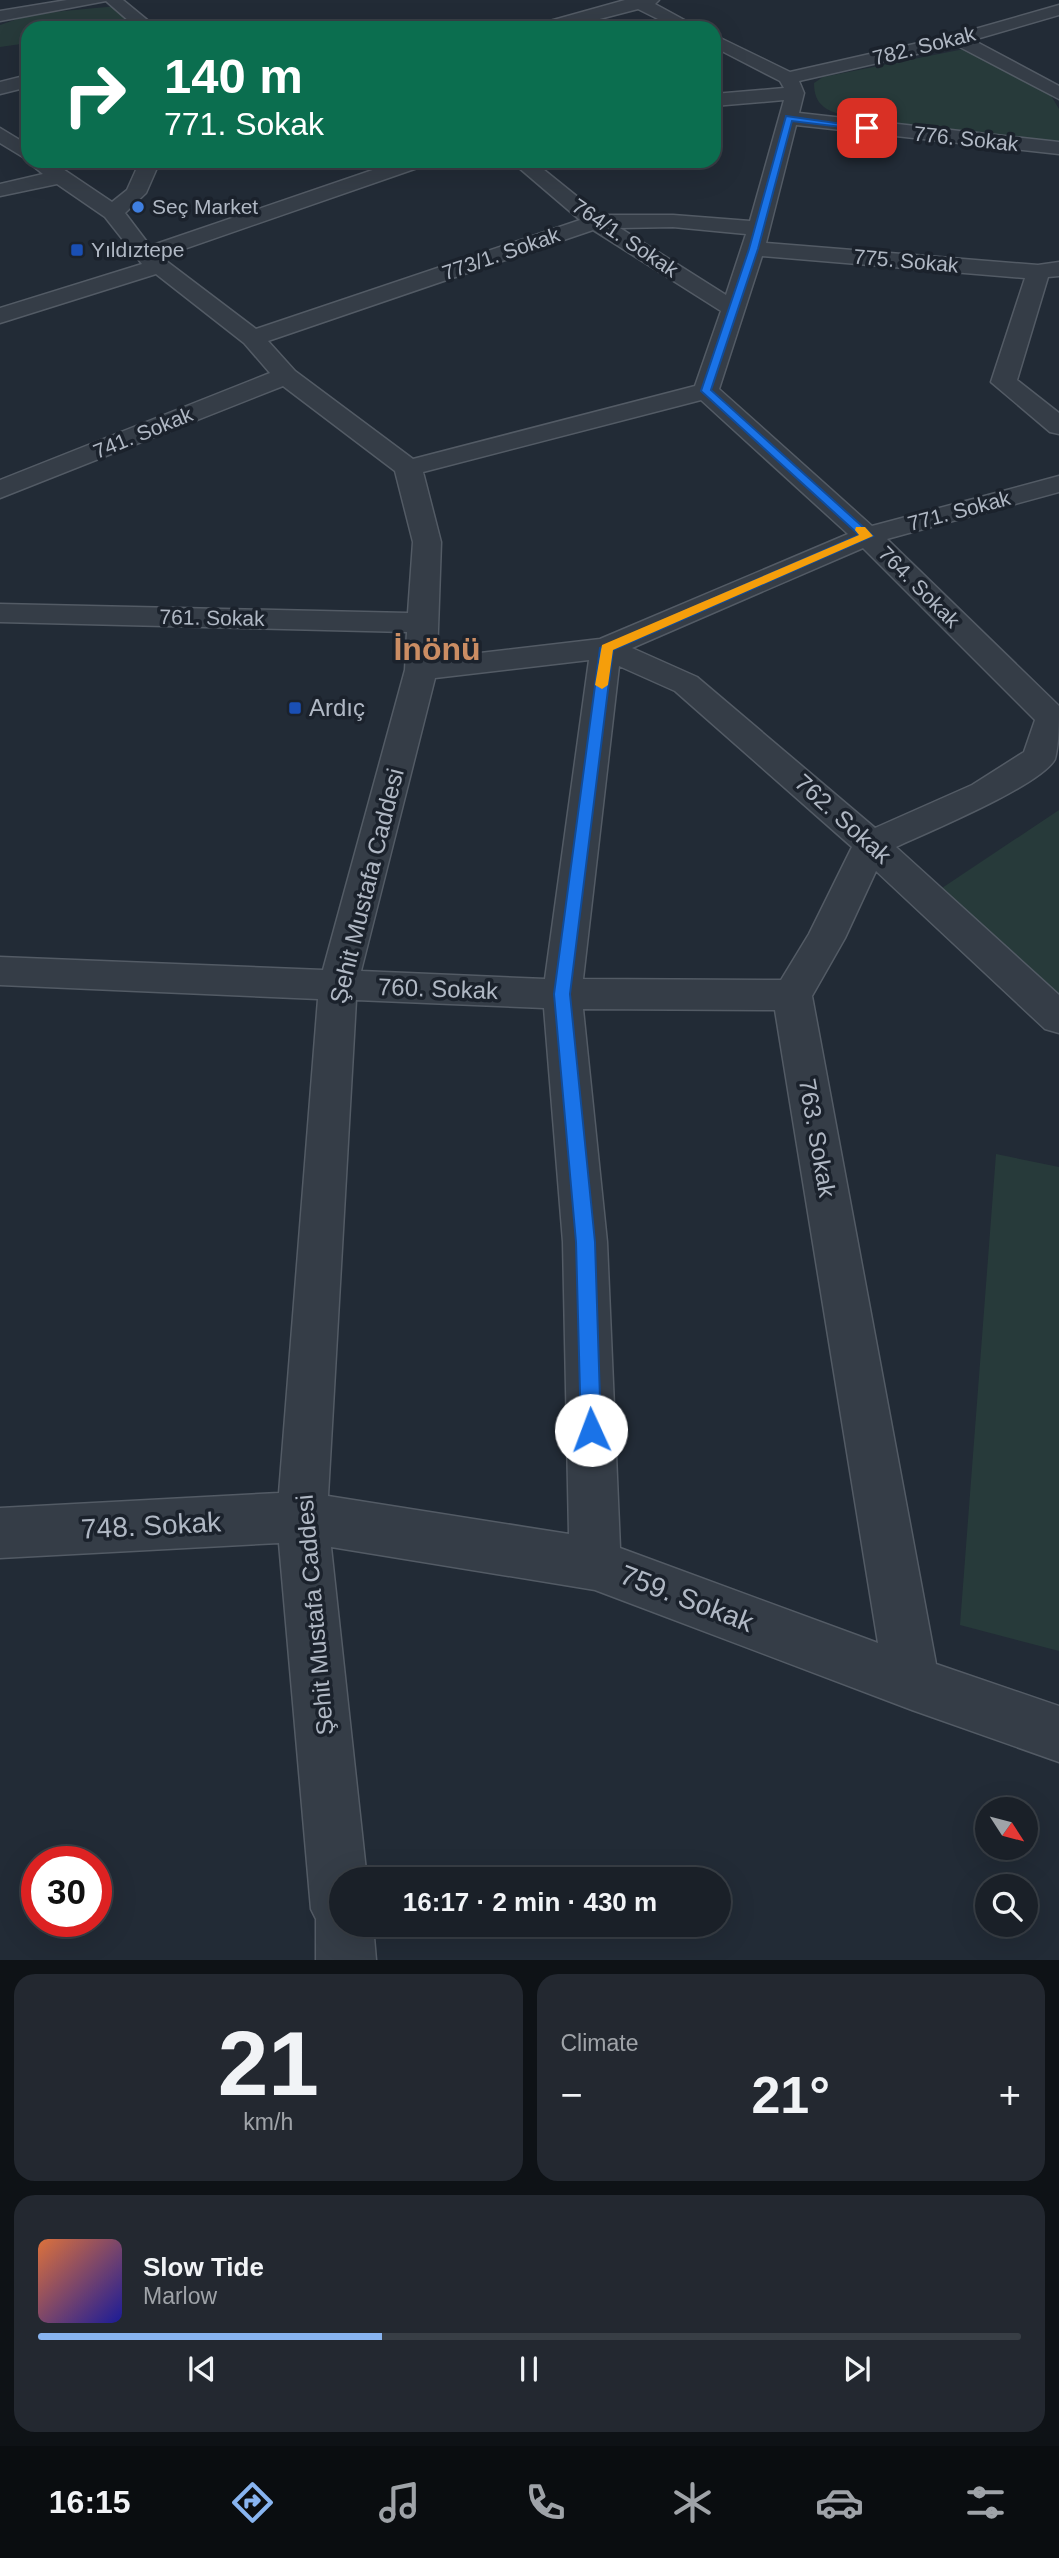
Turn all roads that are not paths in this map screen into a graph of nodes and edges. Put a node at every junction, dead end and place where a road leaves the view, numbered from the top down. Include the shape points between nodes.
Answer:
1 (99, 0) edge
2 (113, 0) edge
3 (641, 1) edge
4 (1059, 10) edge
5 (0, 16) edge
6 (139, 21) edge
7 (570, 21) edge
8 (677, 21) edge
9 (958, 39) junction
10 (721, 44) edge
11 (21, 83) edge
12 (791, 85) junction
13 (0, 88) edge
14 (1059, 93) edge
15 (721, 99) edge
16 (789, 118) junction
17 (21, 131) edge
18 (0, 132) edge
19 (21, 148) edge
20 (1059, 148) edge
21 (147, 168) edge
22 (400, 168) edge
23 (529, 168) edge
24 (48, 169) edge
25 (0, 190) edge
26 (113, 212) junction
27 (595, 222) junction
28 (755, 238) junction
29 (152, 261) junction
30 (1049, 270) edge
31 (733, 309) junction
32 (0, 316) edge
33 (253, 338) junction
34 (286, 376) junction
35 (706, 391) junction
36 (1059, 426) edge
37 (408, 468) junction
38 (6, 480) edge
39 (1059, 484) edge
40 (867, 536) junction
41 (0, 613) edge
42 (423, 623) junction
43 (606, 648) junction
44 (421, 670) junction
45 (1057, 720) edge
46 (871, 844) junction
47 (0, 971) edge
48 (338, 985) junction
49 (562, 994) junction
50 (792, 995) junction
51 (1059, 1018) edge
52 (302, 1517) junction
53 (0, 1533) edge
54 (595, 1564) junction
55 (912, 1683) junction
56 (1059, 1734) edge
57 (337, 1867) edge
58 (344, 1937) edge
59 (346, 1959) edge

1 - 5 street
2 - 6 street
3 - 7 street
3 - 8 street
4 - 9 street, 782. Sokak
9 - 12 street, 782. Sokak
9 - 14 street
10 - 12 street
11 - 13 street
12 - 15 street, 782. Sokak
12 - 16 street
16 - 20 street, 776. Sokak
16 - 28 street
17 - 18 street
18 - 19 street
21 - 26 street via 136,193
22 - 29 street
23 - 27 street, 764/1. Sokak
24 - 25 street
24 - 26 street
26 - 29 street
27 - 28 street, 773/1. Sokak via 673,221
27 - 31 street, 764/1. Sokak
27 - 33 street, 773/1. Sokak
28 - 30 street, 775. Sokak
28 - 31 street
29 - 32 street
29 - 33 street
30 - 36 street via 1004,382
31 - 35 street
33 - 34 street
34 - 37 street
34 - 38 street, 741. Sokak
35 - 37 street
35 - 40 street, 764. Sokak
37 - 42 street, Şehit Mustafa Caddesi via 428,542
39 - 40 street, 771. Sokak
40 - 43 street, 771. Sokak
40 - 45 street, 764. Sokak
41 - 42 street, 761. Sokak
42 - 44 street, Şehit Mustafa Caddesi
43 - 44 street, 771. Sokak
43 - 46 street, 762. Sokak via 686,684
43 - 49 street
44 - 48 street, Şehit Mustafa Caddesi
45 - 46 street via 1039,758 984,793
46 - 50 street via 826,938
46 - 51 street, 762. Sokak
47 - 48 street, 760. Sokak
48 - 49 street, 760. Sokak
48 - 52 street, Şehit Mustafa Caddesi
49 - 50 street, 760. Sokak
49 - 54 street via 585,1242
50 - 55 street, 763. Sokak
52 - 53 street, 748. Sokak
52 - 54 street, 759. Sokak
52 - 57 street, Şehit Mustafa Caddesi
54 - 55 street, 759. Sokak
55 - 56 street, 759. Sokak
58 - 59 street

